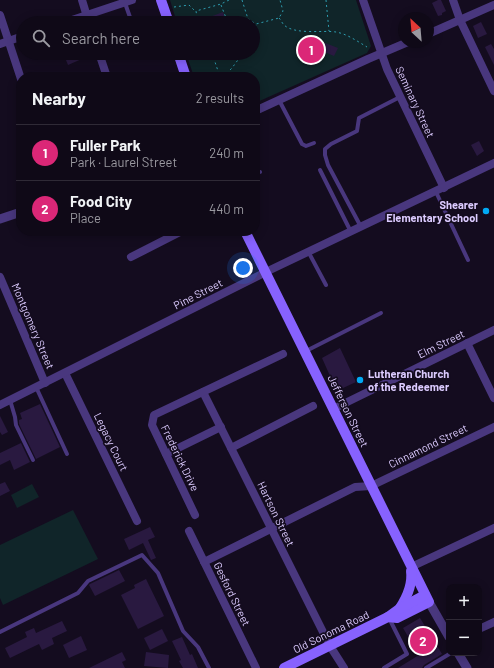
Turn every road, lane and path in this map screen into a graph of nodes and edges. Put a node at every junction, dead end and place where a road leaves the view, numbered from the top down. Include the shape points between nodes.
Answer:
1 (82, 0) edge
2 (161, 0) edge
3 (229, 0) edge
4 (242, 0) edge
5 (280, 0) edge
6 (326, 0) edge
7 (363, 0) edge
8 (454, 0) edge
9 (128, 1) edge
10 (221, 4) junction
11 (494, 5) edge
12 (174, 7) dead end
13 (196, 11) junction
14 (0, 15) edge
15 (87, 16) edge
16 (95, 16) edge
17 (131, 16) edge
18 (167, 16) edge
19 (197, 16) edge
20 (225, 16) edge
21 (247, 16) edge
22 (279, 18) junction
23 (460, 20) junction
24 (260, 23) edge
25 (329, 31) junction
26 (434, 31) edge
27 (16, 39) edge
28 (4, 43) edge
29 (398, 46) edge
30 (367, 47) dead end
31 (382, 53) junction
32 (101, 60) edge
33 (180, 60) edge
34 (214, 60) edge
35 (238, 60) edge
36 (17, 72) edge
37 (105, 72) edge
38 (184, 72) edge
39 (218, 72) edge
40 (228, 72) edge
41 (494, 91) edge
42 (400, 97) junction
43 (280, 100) junction
44 (260, 109) edge
45 (314, 143) dead end
46 (494, 163) edge
47 (320, 170) dead end
48 (444, 188) junction
49 (436, 192) junction
50 (16, 214) edge
51 (0, 219) edge
52 (361, 228) junction
53 (352, 232) junction
54 (172, 236) edge
55 (248, 236) edge
56 (308, 253) junction
57 (131, 256) dead end
58 (468, 260) dead end
59 (266, 273) junction
60 (0, 277) edge
61 (326, 285) dead end
62 (381, 313) dead end
63 (494, 330) edge
64 (467, 343) junction
65 (305, 351) junction
66 (283, 354) dead end
67 (65, 373) junction
68 (46, 383) junction
69 (36, 388) junction
70 (203, 392) junction
71 (494, 398) edge
72 (10, 400) junction
73 (0, 405) edge
74 (314, 406) dead end
75 (333, 408) junction
76 (221, 427) junction
77 (494, 427) edge
78 (231, 448) junction
79 (67, 454) dead end
80 (166, 454) junction
81 (33, 460) dead end
82 (371, 486) junction
83 (195, 515) dead end
84 (137, 521) dead end
85 (271, 528) junction
86 (494, 528) edge
87 (189, 531) dead end
88 (204, 562) junction
89 (411, 567) junction
90 (427, 599) junction
91 (399, 609) junction
92 (388, 617) junction
93 (494, 622) edge
94 (482, 628) edge
95 (0, 632) edge
96 (446, 632) edge
97 (330, 646) junction
98 (446, 656) edge
99 (460, 656) edge
100 (209, 668) edge
101 (256, 668) edge
102 (284, 668) edge
103 (344, 668) edge
104 (384, 668) edge
105 (426, 668) edge
106 (467, 668) edge

1 - 15 street
2 - 18 main road
3 - 10 path
4 - 21 path
5 - 22 path via 283,11
6 - 25 path
7 - 31 street, Seminary Street
8 - 23 street
9 - 16 street
9 - 17 lane
10 - 13 path
10 - 20 path
11 - 23 street
12 - 13 path via 189,5
13 - 19 path
14 - 28 street
22 - 24 path
22 - 25 path via 285,26 299,31
23 - 26 street
23 - 41 street
25 - 30 path via 353,38
27 - 28 street
28 - 36 street
29 - 31 street
31 - 42 street, Seminary Street
31 - 43 street
32 - 37 street
33 - 38 main road
34 - 39 path
35 - 40 path
42 - 48 street, Seminary Street
42 - 52 lane via 359,118 357,131 325,149 328,165
43 - 44 street
43 - 45 lane via 302,144 306,146
46 - 48 street, Pine Street
47 - 53 lane
48 - 49 street, Pine Street
49 - 52 street, Pine Street
49 - 58 lane
50 - 51 street
52 - 53 street, Pine Street
53 - 56 street, Pine Street
54 - 57 street
55 - 59 main road, Jefferson Street
56 - 59 street, Pine Street
56 - 61 lane
59 - 65 main road, Jefferson Street
59 - 67 street, Pine Street
60 - 68 street, Montgomery Street
62 - 65 lane
63 - 64 street, Elm Street
64 - 71 street
64 - 75 street, Elm Street
65 - 75 main road, Jefferson Street
66 - 70 street
67 - 68 street, Pine Street
67 - 84 street, Legacy Court
68 - 69 street, Pine Street
69 - 72 street, Pine Street
69 - 79 lane
70 - 76 street, Hartson Street
70 - 80 street, Frederick Drive via 154,415 152,425
72 - 73 street, Pine Street
72 - 81 lane via 16,425
74 - 78 street
75 - 82 main road, Jefferson Street
76 - 78 street, Hartson Street
76 - 80 street
77 - 82 street, Cinnamond Street
78 - 85 street, Hartson Street
80 - 83 street, Frederick Drive
82 - 85 street, Cinnamond Street via 355,487
82 - 89 main road, Jefferson Street
85 - 88 street, Cinnamond Street
85 - 97 street, Hartson Street
86 - 89 street
87 - 88 street, Gesford Street
88 - 101 street, Gesford Street
89 - 90 main road, Jefferson Street
89 - 91 main road via 412,579 408,596
90 - 91 main road, Old Sonoma Road
90 - 92 main road, Old Sonoma Road via 397,618
90 - 96 street
91 - 92 main road, Old Sonoma Road
92 - 97 main road, Old Sonoma Road
92 - 104 lane via 407,654
93 - 94 street
95 - 100 lane via 78,593 88,581 142,555 158,572 183,631 198,647
97 - 102 main road, Old Sonoma Road
97 - 103 street, Hartson Street
98 - 105 lane
99 - 106 street

